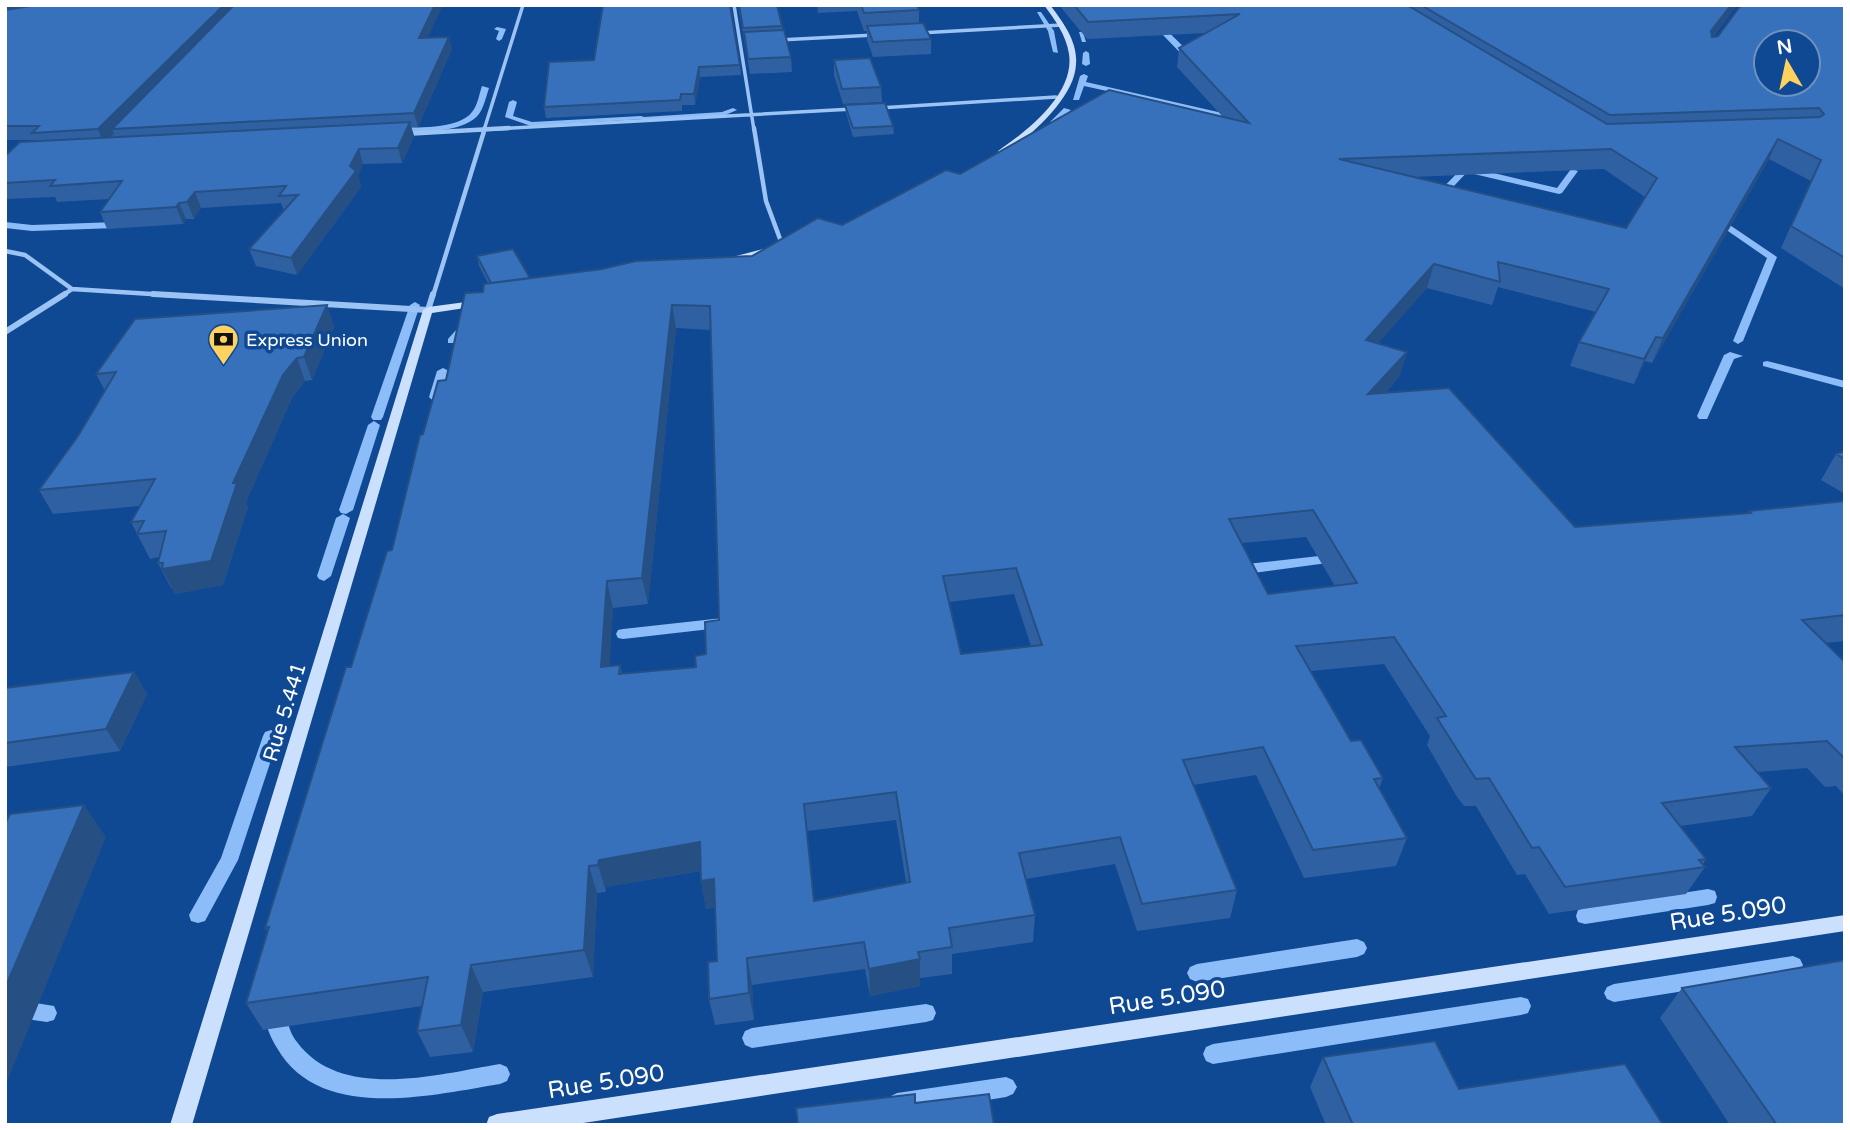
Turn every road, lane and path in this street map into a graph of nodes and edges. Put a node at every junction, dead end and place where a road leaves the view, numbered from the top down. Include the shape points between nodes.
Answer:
1 (523, 5) edge
2 (734, 5) edge
3 (1047, 5) edge
4 (1062, 25) junction
5 (914, 33) edge
6 (887, 34) edge
7 (753, 41) edge
8 (766, 41) edge
9 (740, 42) junction
10 (1056, 97) junction
11 (862, 108) edge
12 (876, 108) edge
13 (752, 115) junction
14 (484, 130) junction
15 (403, 134) edge
16 (988, 161) edge
17 (796, 243) edge
18 (783, 247) junction
19 (5, 251) edge
20 (720, 261) edge
21 (72, 289) junction
22 (497, 300) edge
23 (428, 310) junction
24 (5, 332) edge
25 (1845, 923) edge
26 (181, 1125) edge
27 (496, 1125) edge

1 - 14 street
2 - 9 street
3 - 4 main road
4 - 5 street
4 - 10 main road via 1073,65 1071,79
6 - 8 street
7 - 9 street
9 - 13 street
10 - 12 street
10 - 16 main road via 1029,130
11 - 13 street
13 - 14 street
13 - 18 street via 766,201
14 - 15 street
14 - 23 street
17 - 18 main road
18 - 20 main road
19 - 21 street via 25,255
21 - 23 street
21 - 24 street
22 - 23 main road
23 - 26 main road, Rue 5.441
25 - 27 main road, Rue 5.090

